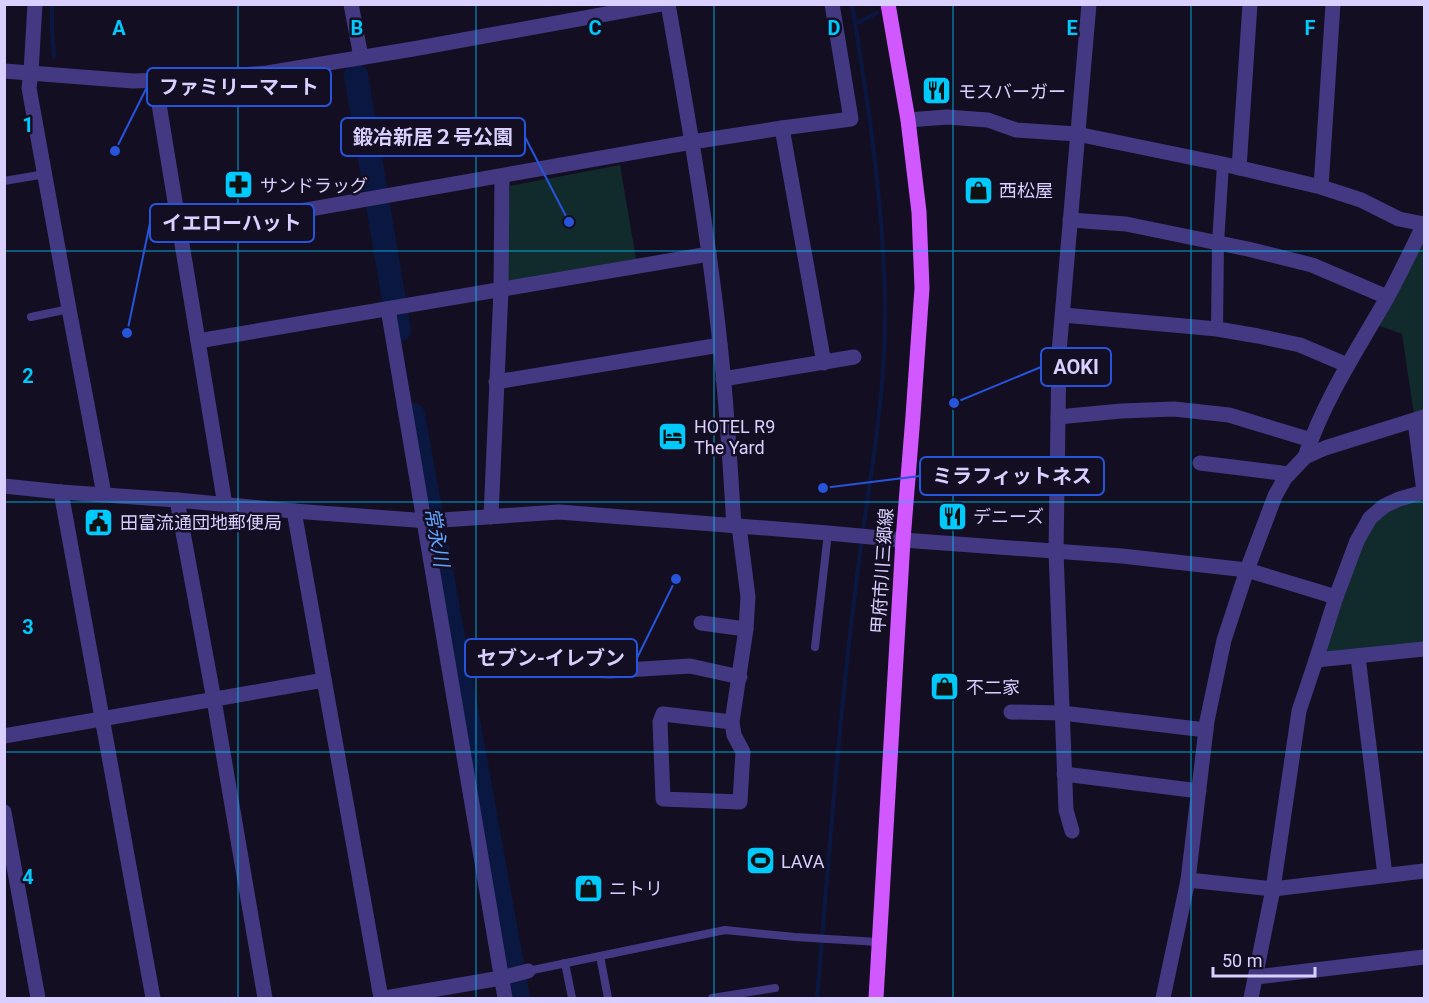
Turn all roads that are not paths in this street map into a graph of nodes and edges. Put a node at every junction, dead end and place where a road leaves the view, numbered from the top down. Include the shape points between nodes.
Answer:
1 (35, 4) edge
2 (351, 4) edge
3 (661, 4) edge
4 (668, 4) edge
5 (832, 4) edge
6 (888, 4) edge
7 (1089, 4) edge
8 (1250, 4) edge
9 (1334, 4) edge
10 (361, 57) junction
11 (4, 71) edge
12 (31, 72) junction
13 (155, 80) junction
14 (908, 120) junction
15 (782, 128) junction
16 (1077, 135) junction
17 (692, 142) junction
18 (1223, 164) junction
19 (1239, 168) junction
20 (45, 174) junction
21 (502, 176) junction
22 (4, 182) edge
23 (1321, 187) junction
24 (1070, 220) junction
25 (1425, 224) edge
26 (180, 232) junction
27 (1218, 243) junction
28 (709, 254) junction
29 (501, 290) junction
30 (1387, 297) junction
31 (394, 308) junction
32 (69, 309) junction
33 (1063, 315) junction
34 (31, 317) dead end
35 (1217, 329) junction
36 (198, 341) junction
37 (720, 345) junction
38 (854, 357) dead end
39 (824, 363) junction
40 (1347, 365) junction
41 (723, 379) junction
42 (496, 382) junction
43 (1058, 417) junction
44 (1420, 419) edge
45 (1311, 440) junction
46 (1305, 458) junction
47 (1200, 463) dead end
48 (1289, 474) junction
49 (4, 486) edge
50 (61, 492) junction
51 (1425, 492) edge
52 (104, 494) junction
53 (177, 500) junction
54 (225, 504) junction
55 (294, 511) junction
56 (491, 517) junction
57 (432, 521) junction
58 (736, 526) junction
59 (828, 533) junction
60 (903, 540) junction
61 (1056, 552) junction
62 (1247, 570) junction
63 (1336, 597) junction
64 (701, 623) dead end
65 (747, 629) junction
66 (815, 647) dead end
67 (1425, 649) edge
68 (1358, 657) junction
69 (1316, 660) junction
70 (558, 669) dead end
71 (740, 677) junction
72 (324, 680) junction
73 (214, 700) junction
74 (1011, 712) dead end
75 (1062, 713) junction
76 (101, 719) junction
77 (732, 722) junction
78 (1206, 730) junction
79 (4, 736) edge
80 (1064, 774) junction
81 (1199, 791) junction
82 (4, 812) edge
83 (1072, 831) dead end
84 (1425, 871) edge
85 (1385, 875) junction
86 (1188, 880) junction
87 (1273, 889) junction
88 (878, 942) junction
89 (600, 956) junction
90 (1425, 957) edge
91 (565, 963) junction
92 (528, 971) joint
93 (1256, 977) junction
94 (501, 978) junction
95 (775, 988) dead end
96 (38, 999) edge
97 (153, 999) edge
98 (265, 999) edge
99 (381, 999) edge
100 (385, 999) edge
101 (505, 999) edge
102 (572, 999) edge
103 (608, 999) edge
104 (712, 999) edge
105 (876, 999) edge
106 (1163, 999) edge
107 (1251, 999) edge

1 - 12 street
2 - 10 street
3 - 10 street
4 - 17 street
5 - 15 street via 851,119
6 - 14 main road, 甲府市川三郷線
7 - 16 street
8 - 19 street
9 - 23 street
10 - 13 street via 267,73
11 - 12 street
12 - 13 street
12 - 20 street via 29,88
13 - 26 street
14 - 16 street via 988,120 1016,130
14 - 60 main road, 甲府市川三郷線 via 922,288
15 - 17 street
15 - 39 street
16 - 18 street
16 - 24 street
17 - 21 street
17 - 28 street
18 - 19 street
18 - 27 street
19 - 23 street
20 - 22 lane
20 - 32 street
21 - 26 street
21 - 29 street
23 - 25 street via 1361,200 1399,219
24 - 27 street via 1126,224
24 - 33 street
25 - 30 street
26 - 36 street
27 - 30 street via 1312,265
27 - 35 street
28 - 29 street
28 - 37 street
29 - 31 street
29 - 42 street
30 - 40 street
31 - 36 street
31 - 57 street
32 - 34 lane
32 - 52 street
33 - 35 street
33 - 43 street
35 - 40 street via 1300,345
36 - 54 street
37 - 41 street
37 - 42 street
38 - 39 street
39 - 41 street
40 - 45 street
41 - 58 street
42 - 56 street
43 - 45 street via 1174,410 1229,415
43 - 61 street
44 - 46 street via 1325,448
44 - 51 street
45 - 46 street
46 - 48 street
47 - 48 street
48 - 62 street via 1275,496
49 - 50 street
50 - 52 street
50 - 76 street
51 - 63 street via 1384,506 1370,518
52 - 53 street
53 - 54 street
53 - 73 street
54 - 55 street
55 - 57 street
55 - 72 street
56 - 57 street
56 - 58 street via 559,512
57 - 94 street
58 - 59 street
58 - 65 street via 748,597
59 - 60 street
59 - 66 lane
60 - 61 street
60 - 88 main road, 甲府市川三郷線
61 - 62 street
61 - 75 street
62 - 63 street
62 - 78 street via 1224,640
63 - 69 street
64 - 65 street
65 - 71 street
67 - 68 street
68 - 69 street
68 - 85 street
69 - 87 street via 1299,711
70 - 71 street via 610,671 690,666
71 - 77 street
72 - 73 street
72 - 99 street
73 - 76 street
73 - 98 street
74 - 75 street
75 - 78 street
75 - 80 street
76 - 79 street
76 - 97 street
77 - 77 street via 663,714 663,799 740,802 743,752
78 - 81 street
80 - 81 street
80 - 83 street via 1066,810
81 - 86 street
82 - 96 street
84 - 85 street
85 - 87 street
86 - 87 street
86 - 106 street
87 - 93 street
88 - 89 lane via 725,930
88 - 105 main road, 甲府市川三郷線
89 - 91 lane
89 - 103 lane
90 - 93 street
91 - 92 lane
91 - 102 lane
92 - 94 street
93 - 107 street
94 - 100 street
94 - 101 street
95 - 104 lane

